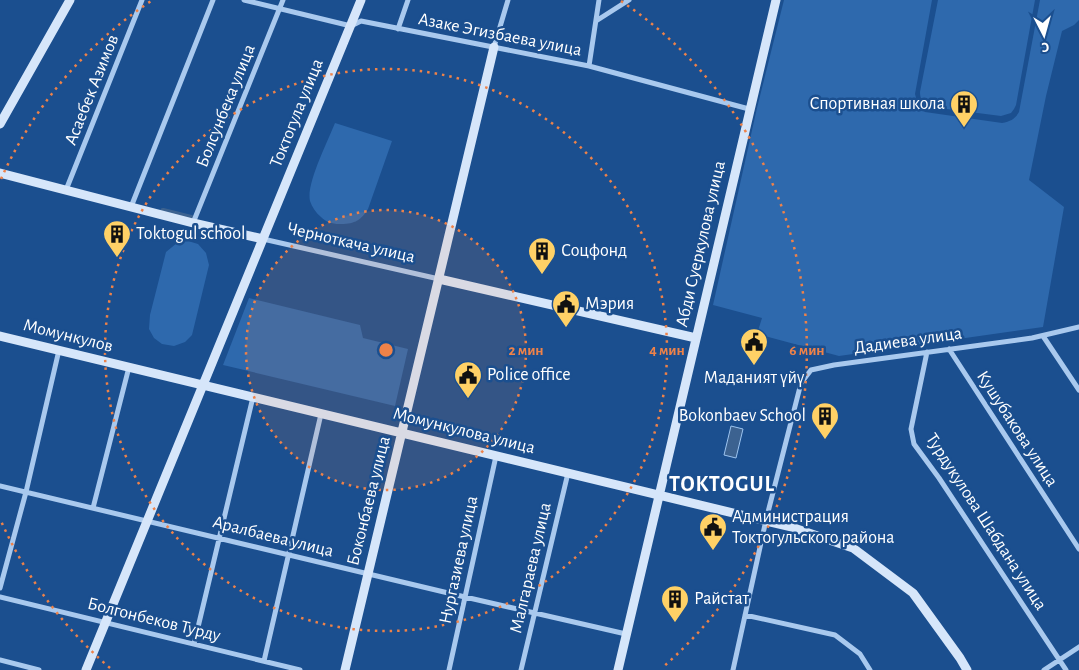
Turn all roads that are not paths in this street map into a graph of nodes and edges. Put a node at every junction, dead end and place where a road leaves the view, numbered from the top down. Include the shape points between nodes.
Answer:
1 (70, 0) edge
2 (142, 0) edge
3 (213, 0) edge
4 (244, 0) edge
5 (284, 0) edge
6 (361, 0) edge
7 (408, 0) edge
8 (508, 0) edge
9 (599, 0) edge
10 (629, 0) edge
11 (776, 0) edge
12 (280, 9) junction
13 (596, 21) junction
14 (351, 26) junction
15 (398, 29) junction
16 (494, 47) junction
17 (589, 66) junction
18 (750, 109) junction
19 (0, 124) edge
20 (0, 173) edge
21 (66, 190) junction
22 (130, 206) junction
23 (193, 223) junction
24 (263, 239) junction
25 (439, 279) junction
26 (1079, 327) edge
27 (0, 336) edge
28 (1043, 336) junction
29 (696, 338) junction
30 (949, 349) junction
31 (59, 350) junction
32 (927, 352) junction
33 (129, 367) junction
34 (203, 385) junction
35 (1079, 390) edge
36 (253, 397) junction
37 (321, 414) junction
38 (402, 433) junction
39 (496, 456) junction
40 (568, 473) junction
41 (0, 486) edge
42 (26, 492) junction
43 (659, 495) junction
44 (93, 508) junction
45 (766, 520) junction
46 (147, 521) junction
47 (219, 538) junction
48 (1079, 549) edge
49 (288, 555) junction
50 (368, 574) junction
51 (0, 588) edge
52 (0, 597) edge
53 (465, 598) junction
54 (534, 613) junction
55 (745, 615) junction
56 (106, 622) junction
57 (626, 634) junction
58 (194, 644) junction
59 (1079, 647) edge
60 (0, 660) edge
61 (1060, 660) junction
62 (264, 661) junction
63 (39, 670) edge
64 (86, 670) edge
65 (300, 670) edge
66 (345, 670) edge
67 (449, 670) edge
68 (521, 670) edge
69 (618, 670) edge
70 (733, 670) edge
71 (870, 670) edge
72 (967, 670) edge
73 (1044, 670) edge
74 (1066, 670) edge

1 - 19 street
2 - 21 street, Асаебек Азимов
3 - 22 street
4 - 12 street, Азаке Эгизбаева улица
5 - 12 street, Болсунбека улица
6 - 14 street, Токтогула улица
7 - 15 street
8 - 16 street
9 - 13 street
10 - 13 street
11 - 18 street, Абди Суеркулова улица
12 - 14 street, Азаке Эгизбаева улица
12 - 23 street, Болсунбека улица
13 - 17 street
14 - 15 street, Азаке Эгизбаева улица via 361,21
14 - 24 street, Токтогула улица
15 - 16 street, Азаке Эгизбаева улица
16 - 17 street, Азаке Эгизбаева улица
16 - 25 street, Боконбаева улица
17 - 18 street, Азаке Эгизбаева улица
18 - 29 street, Абди Суеркулова улица
20 - 21 street, Черноткача улица
21 - 22 street, Черноткача улица
22 - 23 street, Черноткача улица
23 - 24 street, Черноткача улица
24 - 25 street, Черноткача улица
24 - 34 street, Токтогула улица
25 - 29 street, Черноткача улица
25 - 38 street, Боконбаева улица
26 - 28 street, Дадиева улица
27 - 31 street, Момункулов
28 - 30 street, Дадиева улица
28 - 35 street
29 - 43 street, Абди Суеркулова улица
30 - 32 street, Дадиева улица
30 - 48 street, Кушубакова улица
31 - 33 street, Момункулов
31 - 42 street
32 - 45 street, Дадиева улица via 811,370 801,383
32 - 61 street, Турдукулова Шабдана улица via 911,429 914,444
33 - 34 street, Момункулова улица
33 - 44 street
34 - 36 street, Момункулова улица
34 - 46 street, Токтогула улица
36 - 37 street, Момункулова улица
36 - 47 street
37 - 38 street, Момункулова улица
37 - 49 street
38 - 39 street, Момункулова улица
38 - 50 street, Боконбаева улица
39 - 40 street, Момункулова улица
39 - 53 street, Нургазиева улица
40 - 43 street, Момункулова улица
40 - 54 street, Малгараева улица
41 - 42 street, Аралбаева улица
42 - 44 street, Аралбаева улица
42 - 51 street
43 - 45 street, Момункулова улица
43 - 57 street, Абди Суеркулова улица
44 - 46 street, Аралбаева улица
45 - 55 street, Дадиева улица
45 - 72 street, Момункулова улица via 853,548 913,593
46 - 47 street, Аралбаева улица
46 - 56 street, Токтогула улица
47 - 49 street, Аралбаева улица
47 - 58 street
49 - 50 street, Аралбаева улица
49 - 62 street
50 - 53 street, Аралбаева улица
50 - 66 street, Боконбаева улица
52 - 56 street, Болгонбеков Турду
53 - 54 street, Аралбаева улица
53 - 67 street, Нургазиева улица
54 - 57 street, Аралбаева улица
54 - 68 street, Малгараева улица
55 - 70 street, Дадиева улица
55 - 71 street via 835,636 860,654
56 - 58 street, Болгонбеков Турду
56 - 64 street, Токтогула улица
57 - 69 street, Абди Суеркулова улица
58 - 62 street, Болгонбеков Турду
59 - 61 street
60 - 63 street
61 - 73 street
61 - 74 street, Турдукулова Шабдана улица
62 - 65 street, Болгонбеков Турду

